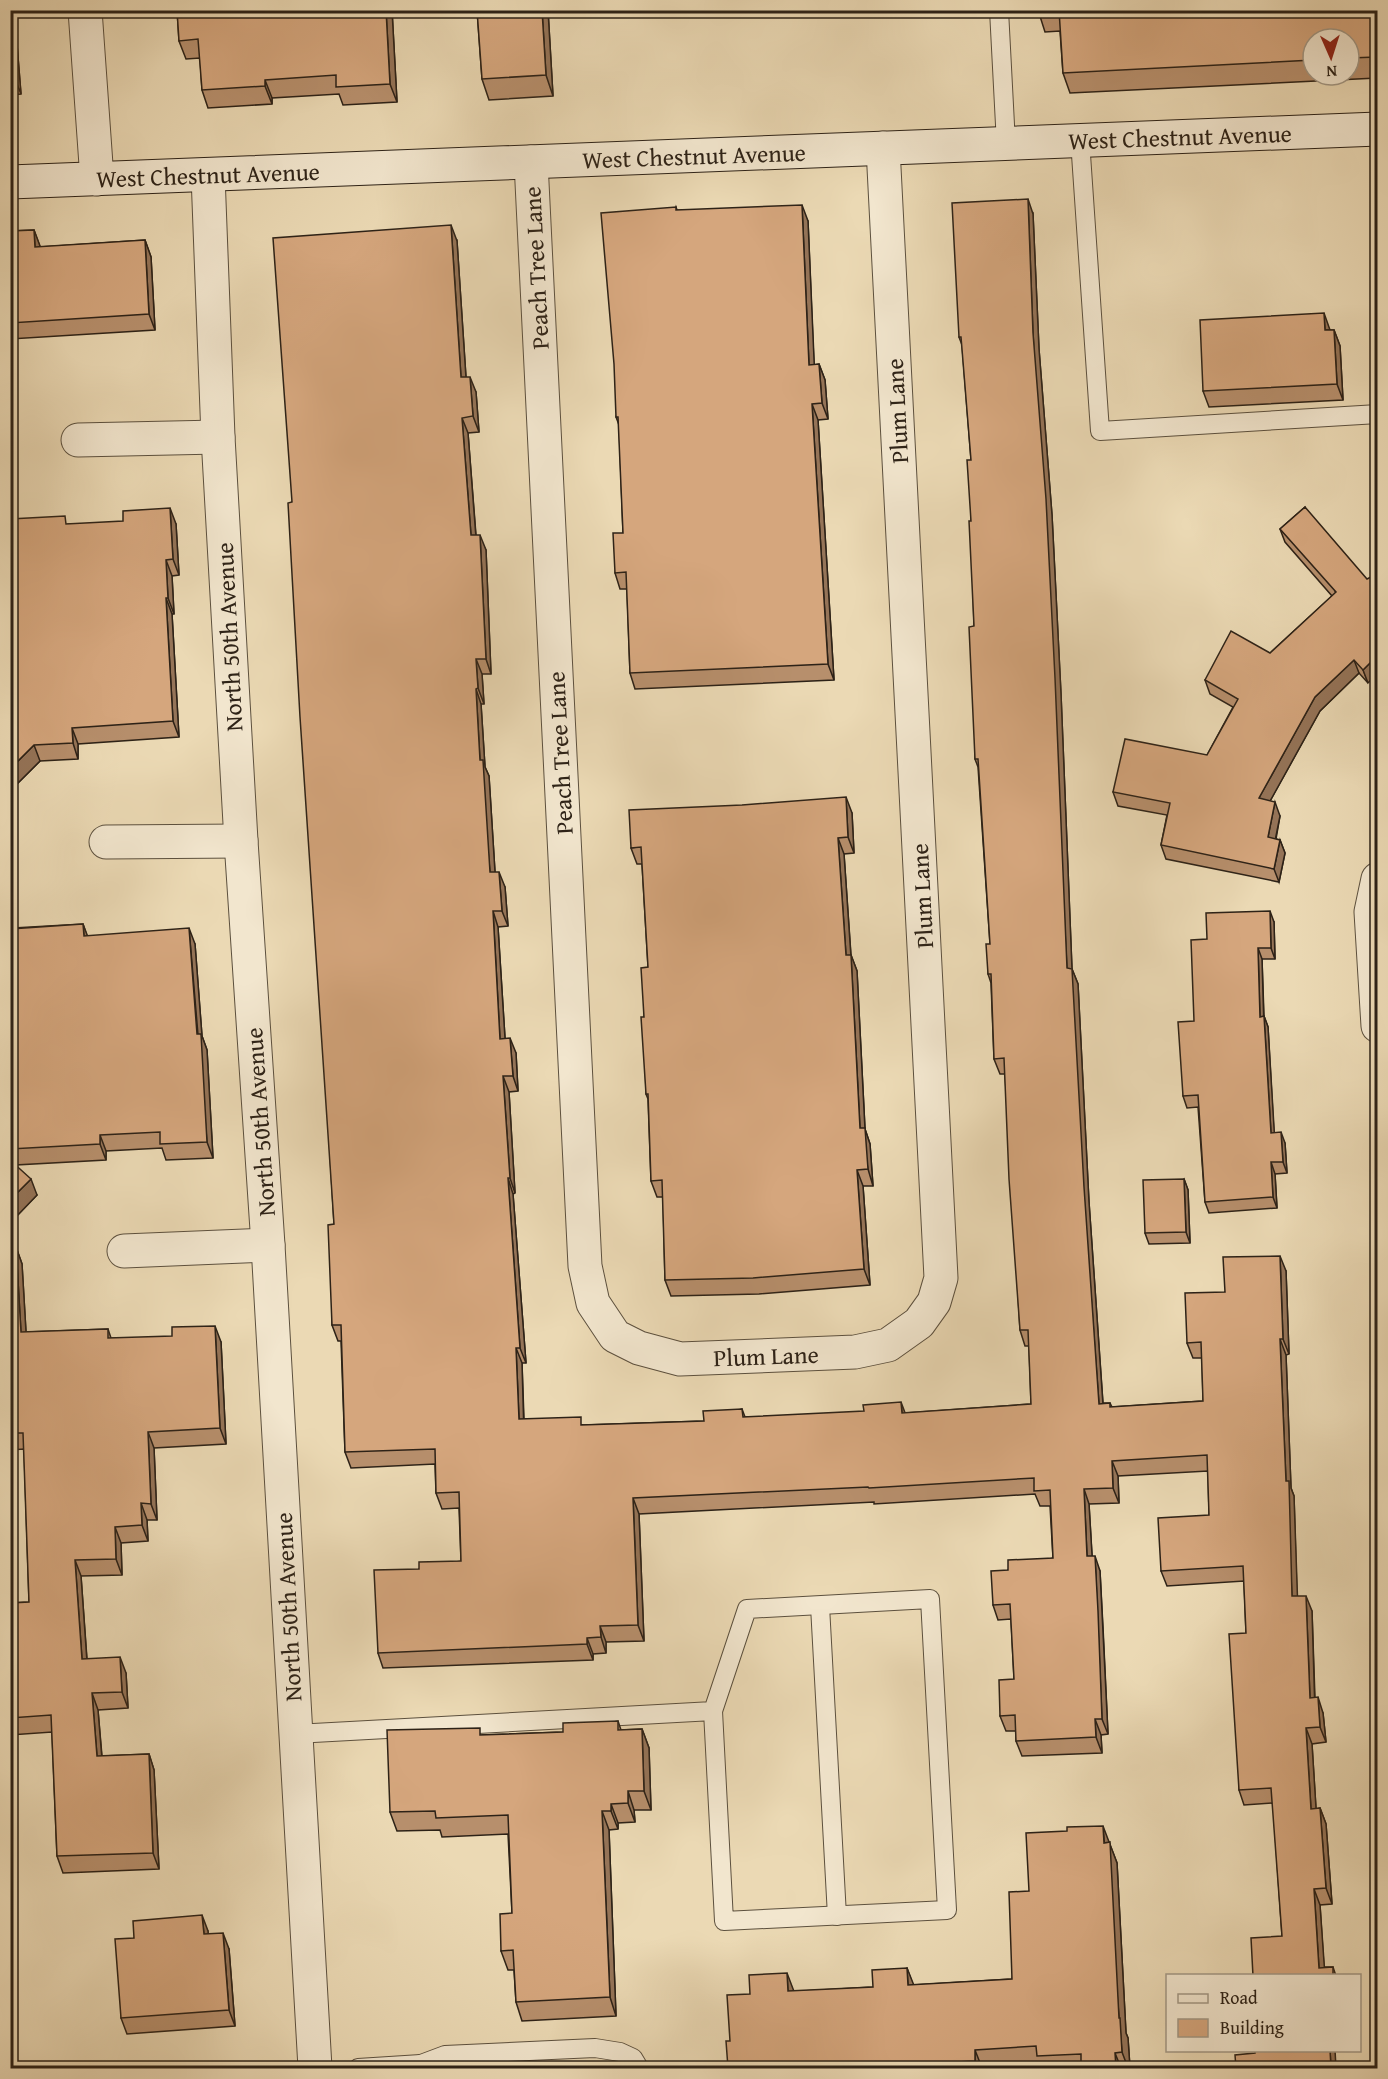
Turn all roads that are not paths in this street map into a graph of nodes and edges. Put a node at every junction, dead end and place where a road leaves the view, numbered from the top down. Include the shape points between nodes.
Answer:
1 (85, 10) edge
2 (999, 10) edge
3 (1377, 129) edge
4 (1080, 140) junction
5 (1006, 144) junction
6 (883, 148) junction
7 (531, 162) junction
8 (208, 175) junction
9 (97, 179) junction
10 (10, 183) edge
11 (1377, 414) edge
12 (218, 437) junction
13 (78, 440) dead end
14 (241, 841) junction
15 (106, 842) dead end
16 (1377, 879) edge
17 (1377, 1026) edge
18 (268, 1245) junction
19 (124, 1251) dead end
20 (615, 1336) joint
21 (820, 1606) junction
22 (713, 1712) junction
23 (296, 1734) junction
24 (837, 1916) junction
25 (421, 2066) edge
26 (315, 2068) edge
27 (358, 2068) edge
28 (639, 2068) edge

1 - 9 street
2 - 5 lane
3 - 4 street, West Chestnut Avenue
4 - 5 street, West Chestnut Avenue
4 - 11 lane via 1100,431
5 - 6 street, West Chestnut Avenue
6 - 7 street, West Chestnut Avenue
6 - 20 street, Plum Lane via 941,1278 934,1302 919,1323 888,1345 855,1352 680,1359 639,1348
7 - 8 street, West Chestnut Avenue
7 - 20 street, Peach Tree Lane via 585,1266 593,1303
8 - 9 street, West Chestnut Avenue
8 - 12 street, North 50th Avenue
9 - 10 street, West Chestnut Avenue
12 - 13 street
12 - 14 street, North 50th Avenue
14 - 15 street
14 - 18 street, North 50th Avenue
16 - 17 street via 1371,912
18 - 19 street
18 - 23 street, North 50th Avenue
21 - 22 lane via 747,1610
21 - 24 lane
21 - 24 lane via 930,1599 946,1886 947,1910
22 - 23 lane
22 - 24 lane via 724,1921
23 - 26 street, North 50th Avenue
25 - 27 lane
25 - 28 lane via 445,2055 595,2048 620,2052 633,2058

